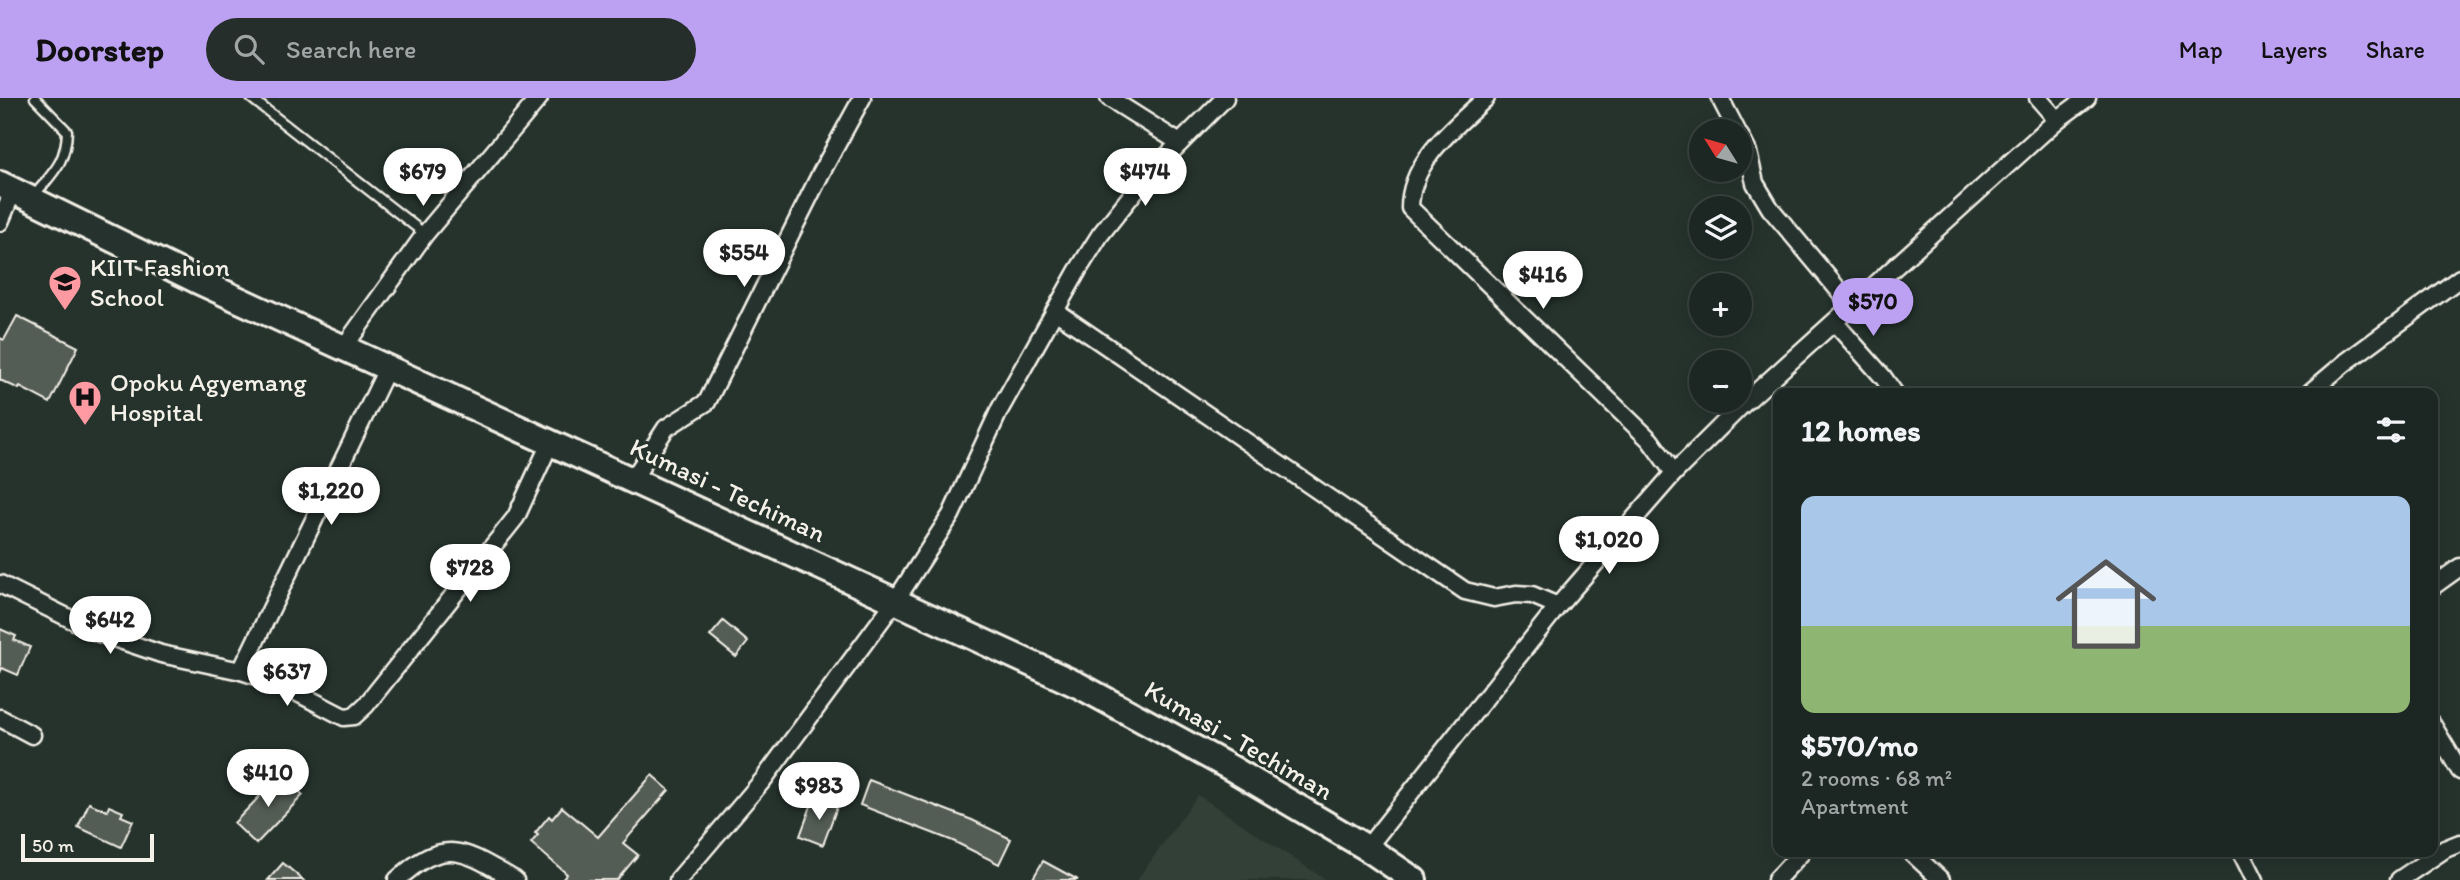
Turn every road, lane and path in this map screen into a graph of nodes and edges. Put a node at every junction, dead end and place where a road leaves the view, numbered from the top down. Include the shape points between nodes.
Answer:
1 (35, 98) edge
2 (251, 98) edge
3 (539, 98) edge
4 (862, 98) edge
5 (1109, 98) edge
6 (1224, 98) edge
7 (1486, 98) edge
8 (1720, 98) edge
9 (2038, 98) edge
10 (2087, 98) edge
11 (1731, 119) edge
12 (2057, 120) junction
13 (1180, 143) junction
14 (1752, 170) edge
15 (15, 192) edge
16 (0, 222) edge
17 (425, 234) junction
18 (2460, 278) edge
19 (1852, 306) junction
20 (1055, 311) junction
21 (1835, 323) junction
22 (344, 347) junction
23 (388, 367) junction
24 (1891, 388) edge
25 (2315, 388) edge
26 (551, 441) junction
27 (1674, 473) junction
28 (633, 479) junction
29 (2460, 567) edge
30 (2438, 583) edge
31 (0, 584) edge
32 (896, 600) junction
33 (1558, 607) junction
34 (241, 671) junction
35 (0, 718) edge
36 (2438, 734) edge
37 (32, 735) dead end
38 (2460, 771) edge
39 (2460, 843) edge
40 (1367, 848) junction
41 (2438, 854) edge
42 (1797, 857) edge
43 (1916, 857) edge
44 (2244, 857) edge
45 (2433, 857) edge
46 (397, 880) edge
47 (515, 880) edge
48 (678, 880) edge
49 (1415, 880) edge
50 (1776, 880) edge
51 (1941, 880) edge
52 (2255, 880) edge
53 (2399, 880) edge

1 - 15 lane via 67,131 66,149 60,164
2 - 17 lane
3 - 17 street
4 - 28 street via 706,402 666,428
5 - 13 street
6 - 13 street
7 - 27 street via 1423,163 1410,191 1410,208 1650,440
8 - 11 street
9 - 12 street
10 - 12 street
12 - 19 street
13 - 20 street via 1100,235
14 - 19 street via 1770,208
15 - 16 street
15 - 22 highway, Kumasi - Techiman
17 - 22 street
18 - 25 street
19 - 21 street
20 - 32 street via 1000,409 951,515
20 - 33 street via 1465,591 1494,598 1532,594
21 - 24 street
21 - 27 street
22 - 23 highway, Kumasi - Techiman
23 - 26 highway, Kumasi - Techiman
23 - 34 street
26 - 28 highway, Kumasi - Techiman
26 - 34 street via 516,517 354,716 344,717 288,688
27 - 33 street
28 - 32 highway, Kumasi - Techiman
29 - 30 street
31 - 34 street via 99,633 161,654
32 - 40 highway, Kumasi - Techiman via 1101,697
32 - 48 street via 763,780
33 - 40 street
35 - 37 street
36 - 38 street
39 - 41 street
40 - 49 highway, Kumasi - Techiman
42 - 50 street
43 - 51 street
44 - 52 street
45 - 53 street
46 - 47 street via 416,862 456,852 471,855

